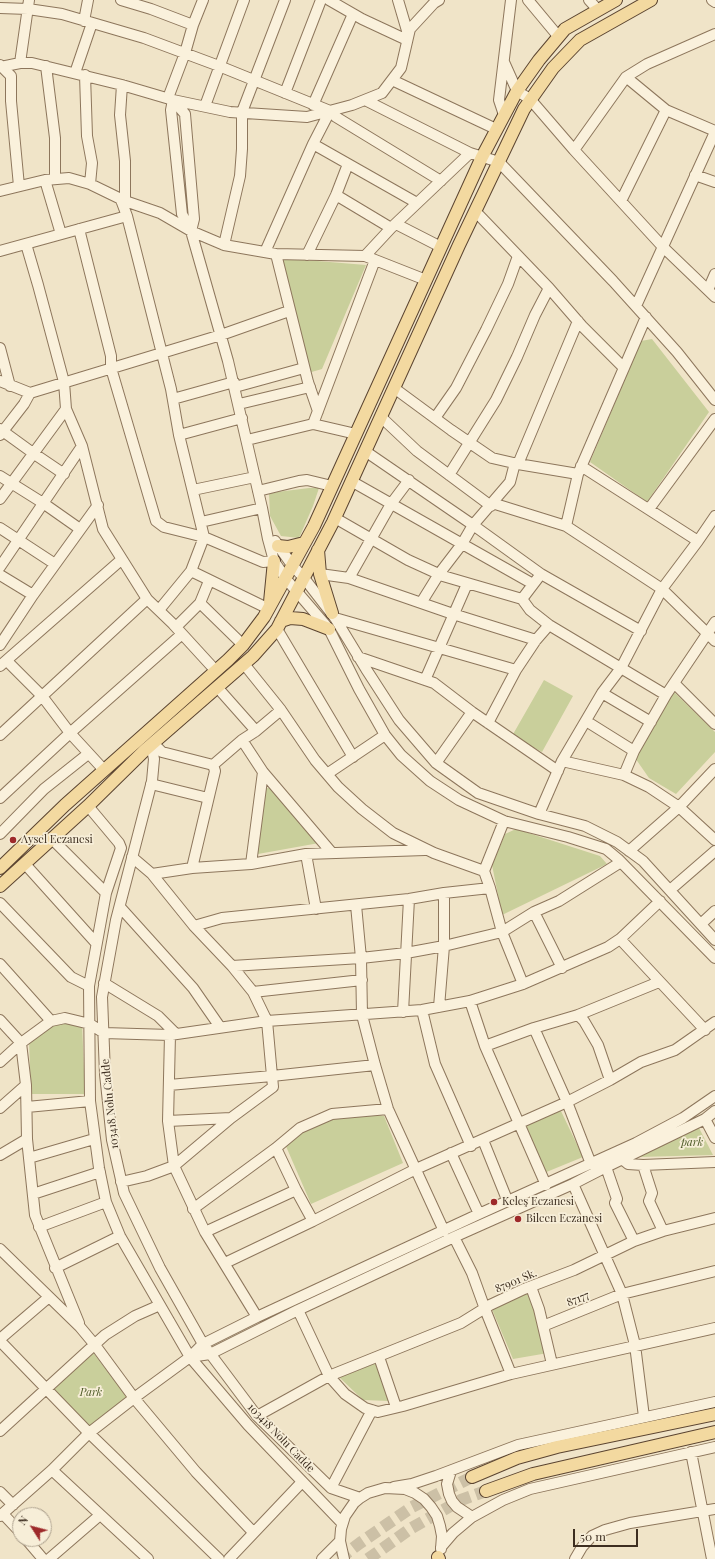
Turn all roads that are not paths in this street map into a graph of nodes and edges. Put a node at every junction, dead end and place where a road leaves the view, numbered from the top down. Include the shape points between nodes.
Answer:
1 (88, 0) edge
2 (121, 0) edge
3 (203, 0) edge
4 (244, 0) edge
5 (285, 0) edge
6 (321, 0) edge
7 (329, 0) edge
8 (398, 0) edge
9 (439, 0) edge
10 (510, 0) edge
11 (528, 0) edge
12 (590, 0) edge
13 (616, 0) edge
14 (652, 0) edge
15 (712, 0) edge
16 (715, 2) edge
17 (29, 4) edge
18 (153, 4) edge
19 (0, 8) edge
20 (598, 10) junction
21 (353, 14) junction
22 (88, 22) junction
23 (193, 25) junction
24 (715, 34) edge
25 (558, 36) junction
26 (408, 37) junction
27 (185, 53) junction
28 (504, 62) junction
29 (20, 63) junction
30 (1, 66) edge
31 (46, 66) junction
32 (219, 66) junction
33 (75, 73) junction
34 (85, 75) junction
35 (626, 77) junction
36 (254, 80) junction
37 (392, 80) junction
38 (122, 85) junction
39 (517, 91) junction
40 (285, 93) junction
41 (171, 99) junction
42 (530, 99) junction
43 (365, 100) junction
44 (313, 105) junction
45 (205, 106) junction
46 (666, 110) junction
47 (330, 111) junction
48 (242, 112) junction
49 (504, 114) junction
50 (496, 129) junction
51 (715, 131) edge
52 (313, 144) junction
53 (574, 150) junction
54 (470, 153) junction
55 (482, 157) junction
56 (499, 162) junction
57 (348, 164) junction
58 (695, 175) junction
59 (55, 178) junction
60 (45, 180) junction
61 (441, 181) junction
62 (715, 182) edge
63 (90, 184) junction
64 (19, 186) junction
65 (0, 191) edge
66 (336, 196) junction
67 (123, 200) junction
68 (621, 202) junction
69 (417, 203) junction
70 (475, 211) junction
71 (127, 216) junction
72 (393, 226) junction
73 (79, 229) junction
74 (191, 231) junction
75 (61, 234) junction
76 (26, 244) junction
77 (224, 245) junction
78 (663, 247) junction
79 (441, 248) junction
80 (0, 251) edge
81 (264, 252) junction
82 (276, 254) junction
83 (307, 255) junction
84 (364, 256) junction
85 (518, 256) junction
86 (375, 260) junction
87 (715, 274) edge
88 (426, 280) junction
89 (549, 288) junction
90 (712, 294) edge
91 (636, 306) junction
92 (289, 311) junction
93 (646, 317) junction
94 (578, 322) junction
95 (220, 335) junction
96 (0, 348) edge
97 (161, 352) junction
98 (111, 368) junction
99 (304, 368) junction
100 (624, 368) junction
101 (0, 381) edge
102 (64, 382) junction
103 (234, 385) junction
104 (10, 386) junction
105 (310, 387) junction
106 (394, 388) junction
107 (30, 393) junction
108 (173, 399) junction
109 (715, 400) edge
110 (239, 404) junction
111 (66, 409) junction
112 (318, 411) junction
113 (381, 417) junction
114 (242, 418) junction
115 (435, 418) junction
116 (715, 419) edge
117 (313, 424) junction
118 (1, 432) edge
119 (179, 434) junction
120 (356, 434) junction
121 (247, 440) junction
122 (469, 442) junction
123 (82, 446) junction
124 (365, 451) junction
125 (33, 453) junction
126 (516, 464) junction
127 (579, 470) junction
128 (64, 474) junction
129 (449, 475) junction
130 (0, 476) edge
131 (255, 477) junction
132 (409, 480) junction
133 (352, 481) junction
134 (11, 484) junction
135 (332, 486) junction
136 (193, 490) junction
137 (258, 491) junction
138 (0, 500) edge
139 (44, 503) junction
140 (391, 504) junction
141 (492, 504) junction
142 (98, 505) junction
143 (262, 508) junction
144 (649, 509) junction
145 (715, 516) edge
146 (334, 518) junction
147 (201, 522) junction
148 (473, 525) junction
149 (566, 526) junction
150 (0, 528) edge
151 (80, 529) junction
152 (266, 530) junction
153 (204, 537) junction
154 (371, 539) junction
155 (18, 540) junction
156 (698, 541) junction
157 (304, 543) junction
158 (462, 544) junction
159 (278, 546) junction
160 (318, 549) junction
161 (121, 560) junction
162 (274, 561) junction
163 (55, 564) junction
164 (292, 565) junction
165 (0, 567) edge
166 (191, 571) junction
167 (320, 574) junction
168 (439, 574) junction
169 (541, 574) junction
170 (0, 575) edge
171 (304, 578) junction
172 (349, 578) junction
173 (286, 579) junction
174 (209, 581) junction
175 (467, 584) junction
176 (533, 584) junction
177 (662, 589) junction
178 (297, 591) junction
179 (33, 595) junction
180 (147, 599) junction
181 (522, 599) junction
182 (200, 603) junction
183 (421, 603) junction
184 (269, 609) junction
185 (159, 610) junction
186 (453, 614) junction
187 (334, 615) junction
188 (715, 622) edge
189 (279, 625) junction
190 (549, 625) junction
191 (329, 629) junction
192 (179, 631) junction
193 (641, 631) junction
194 (708, 633) junction
195 (536, 640) junction
196 (715, 641) edge
197 (0, 645) edge
198 (243, 645) junction
199 (438, 648) junction
200 (358, 657) junction
201 (4, 663) edge
202 (244, 664) junction
203 (621, 668) junction
204 (516, 670) junction
205 (216, 671) junction
206 (425, 680) junction
207 (674, 683) junction
208 (217, 687) junction
209 (602, 693) junction
210 (666, 695) junction
211 (42, 696) junction
212 (281, 710) junction
213 (472, 712) junction
214 (586, 721) junction
215 (651, 722) junction
216 (488, 723) junction
217 (715, 724) edge
218 (256, 731) junction
219 (70, 733) junction
220 (0, 735) edge
221 (385, 735) junction
222 (242, 740) junction
223 (152, 744) junction
224 (634, 751) junction
225 (88, 754) junction
226 (353, 757) junction
227 (562, 761) junction
228 (436, 763) junction
229 (213, 765) junction
230 (715, 769) edge
231 (104, 770) junction
232 (558, 771) junction
233 (263, 772) junction
234 (327, 774) junction
235 (624, 775) junction
236 (151, 784) junction
237 (0, 798) edge
238 (208, 798) junction
239 (88, 806) junction
240 (679, 807) junction
241 (539, 814) junction
242 (504, 821) junction
243 (0, 834) edge
244 (51, 838) junction
245 (715, 840) edge
246 (427, 850) junction
247 (629, 851) junction
248 (715, 852) edge
249 (332, 853) junction
250 (306, 854) junction
251 (132, 857) junction
252 (621, 862) junction
253 (25, 864) junction
254 (251, 864) junction
255 (0, 868) edge
256 (192, 868) junction
257 (484, 871) junction
258 (152, 874) junction
259 (0, 886) edge
260 (490, 888) junction
261 (670, 890) junction
262 (106, 893) junction
263 (444, 893) junction
264 (410, 899) junction
265 (660, 901) junction
266 (0, 903) edge
267 (356, 905) junction
268 (120, 907) junction
269 (316, 909) junction
270 (715, 911) edge
271 (534, 912) junction
272 (701, 924) junction
273 (194, 926) junction
274 (502, 932) junction
275 (620, 939) junction
276 (715, 940) edge
277 (96, 943) junction
278 (444, 946) junction
279 (406, 953) junction
280 (361, 958) junction
281 (715, 958) edge
282 (0, 964) edge
283 (232, 966) junction
284 (562, 968) junction
285 (362, 980) junction
286 (659, 982) junction
287 (104, 983) junction
288 (523, 984) junction
289 (89, 986) junction
290 (253, 992) junction
291 (470, 1001) junction
292 (438, 1007) junction
293 (422, 1010) junction
294 (403, 1012) junction
295 (362, 1015) junction
296 (578, 1015) junction
297 (0, 1020) edge
298 (50, 1021) junction
299 (268, 1021) junction
300 (715, 1022) edge
301 (90, 1024) junction
302 (220, 1027) junction
303 (534, 1028) junction
304 (705, 1030) junction
305 (104, 1033) junction
306 (172, 1034) junction
307 (20, 1043) junction
308 (485, 1046) junction
309 (0, 1062) edge
310 (375, 1065) junction
311 (272, 1076) junction
312 (610, 1080) junction
313 (26, 1085) junction
314 (169, 1085) junction
315 (715, 1096) edge
316 (90, 1101) junction
317 (567, 1102) junction
318 (27, 1107) junction
319 (0, 1108) edge
320 (388, 1109) junction
321 (715, 1111) edge
322 (231, 1118) junction
323 (705, 1119) junction
324 (168, 1121) junction
325 (519, 1124) junction
326 (715, 1138) edge
327 (27, 1139) junction
328 (94, 1139) junction
329 (483, 1140) junction
330 (471, 1146) junction
331 (276, 1148) junction
332 (451, 1153) junction
333 (0, 1155) edge
334 (29, 1158) junction
335 (622, 1159) junction
336 (591, 1164) junction
337 (714, 1164) edge
338 (643, 1165) junction
339 (174, 1166) junction
340 (606, 1167) junction
341 (416, 1169) junction
342 (100, 1172) junction
343 (121, 1182) junction
344 (573, 1184) junction
345 (546, 1185) junction
346 (296, 1190) junction
347 (33, 1194) junction
348 (106, 1202) junction
349 (508, 1202) junction
350 (193, 1209) junction
351 (479, 1214) junction
352 (715, 1218) edge
353 (313, 1221) junction
354 (39, 1228) junction
355 (444, 1231) junction
356 (663, 1231) junction
357 (205, 1232) junction
358 (120, 1236) junction
359 (454, 1237) junction
360 (634, 1241) junction
361 (0, 1249) edge
362 (605, 1255) junction
363 (225, 1264) junction
364 (56, 1268) junction
365 (715, 1271) edge
366 (531, 1287) junction
367 (622, 1294) junction
368 (49, 1297) junction
369 (160, 1305) junction
370 (484, 1309) junction
371 (298, 1310) junction
372 (257, 1317) junction
373 (543, 1326) junction
374 (80, 1327) junction
375 (715, 1328) edge
376 (0, 1340) edge
377 (203, 1344) junction
378 (95, 1345) junction
379 (635, 1345) junction
380 (210, 1354) junction
381 (190, 1357) junction
382 (379, 1357) junction
383 (552, 1364) junction
384 (511, 1374) junction
385 (329, 1376) junction
386 (46, 1390) junction
387 (134, 1398) junction
388 (715, 1402) edge
389 (396, 1408) junction
390 (372, 1410) junction
391 (715, 1414) edge
392 (258, 1416) junction
393 (644, 1417) junction
394 (1, 1429) edge
395 (715, 1432) edge
396 (89, 1433) junction
397 (715, 1447) edge
398 (691, 1452) junction
399 (52, 1470) junction
400 (451, 1470) junction
401 (472, 1477) tunnel mouth
402 (302, 1482) junction
403 (331, 1488) junction
404 (394, 1488) junction
405 (486, 1491) tunnel mouth
406 (0, 1492) edge
407 (360, 1498) junction
408 (13, 1505) junction
409 (715, 1509) edge
410 (703, 1512) junction
411 (2, 1515) edge
412 (100, 1515) junction
413 (472, 1517) junction
414 (342, 1523) junction
415 (12, 1524) edge
416 (253, 1532) junction
417 (340, 1541) junction
418 (33, 1547) edge
419 (439, 1556) edge
420 (43, 1559) edge
421 (49, 1559) edge
422 (148, 1559) edge
423 (219, 1559) edge
424 (229, 1559) edge
425 (322, 1559) edge
426 (344, 1559) edge
427 (575, 1559) edge
428 (712, 1559) edge

1 - 22 street
2 - 18 street
3 - 23 street
4 - 32 street
5 - 36 street
6 - 40 street
7 - 21 street
8 - 26 street
9 - 26 street via 410,29
10 - 28 street
11 - 25 street
12 - 20 street
13 - 20 main road
14 - 42 main road via 580,40 553,68
15 - 16 street
17 - 19 street
17 - 22 street
17 - 29 street
18 - 23 street
20 - 25 main road via 565,28
21 - 26 street
21 - 44 street
22 - 27 street
22 - 33 street
23 - 27 street
24 - 35 street via 647,64
25 - 39 main road
26 - 37 street via 401,68
27 - 32 street
27 - 41 street
28 - 39 street
28 - 49 street via 499,100
29 - 30 street
29 - 31 street
30 - 64 street via 11,76
31 - 33 street
31 - 59 street via 55,138
32 - 36 street
32 - 45 street
33 - 34 street
34 - 38 street
34 - 63 street via 86,123 92,163
35 - 46 street
35 - 53 street
36 - 40 street
36 - 48 street
37 - 43 street via 382,93
37 - 50 street
38 - 41 street
38 - 67 street via 120,115 125,162
39 - 42 street
39 - 49 main road
40 - 44 street
41 - 45 street
41 - 74 street via 185,114 194,218
42 - 53 street
42 - 56 main road
43 - 47 street
43 - 54 street
44 - 47 street
45 - 48 street
46 - 51 street
46 - 68 street
47 - 48 street via 307,117
47 - 52 street
47 - 61 street
48 - 77 street via 240,176
49 - 50 main road
50 - 55 main road
51 - 58 street
52 - 57 street
52 - 81 street
53 - 68 street
54 - 55 street
54 - 61 street
55 - 56 street
55 - 79 main road
56 - 70 main road
56 - 91 street
57 - 66 street
57 - 69 street
58 - 62 street
58 - 78 street
59 - 60 street
59 - 63 street via 69,178
60 - 64 street
60 - 75 street
61 - 69 street
63 - 67 street
64 - 65 street
66 - 72 street
66 - 83 street
67 - 71 street
67 - 74 street via 160,213
68 - 78 street
69 - 72 street
70 - 85 street
70 - 106 main road
71 - 73 street
71 - 97 street
72 - 79 street
72 - 84 street
73 - 75 street
73 - 98 street via 111,356
74 - 77 street
74 - 95 street
75 - 76 street
76 - 80 street
76 - 102 street
77 - 81 street
78 - 90 street
78 - 91 street
79 - 88 main road
81 - 82 street
82 - 83 street
82 - 92 street
83 - 84 street
84 - 86 street
85 - 89 street
85 - 115 street via 486,330 456,388
86 - 88 street
86 - 112 street
87 - 90 street
88 - 120 main road
89 - 94 street
89 - 122 street via 496,400
91 - 93 street
92 - 95 street
92 - 99 street
93 - 100 street
93 - 109 street
94 - 100 street
94 - 126 street
95 - 97 street
95 - 103 street
96 - 104 street
97 - 98 street
97 - 108 street
98 - 102 street
98 - 153 street via 156,522 164,528
99 - 103 street
99 - 105 street
100 - 127 street
101 - 104 street
102 - 107 street
102 - 111 street
103 - 108 street
103 - 110 street
104 - 107 street
105 - 110 street
105 - 112 street
106 - 113 main road
106 - 115 street
107 - 118 street
108 - 119 street
110 - 114 street
111 - 123 street
111 - 125 street
112 - 117 street
113 - 124 main road
113 - 129 street via 417,451
114 - 119 street
114 - 121 street
115 - 122 street
116 - 144 street
117 - 120 street
117 - 121 street
118 - 125 street
119 - 136 street
120 - 135 main road
121 - 131 street
122 - 126 street via 492,458
122 - 129 street
123 - 128 street
123 - 142 street
124 - 132 street
124 - 133 main road
125 - 128 street
125 - 134 street
126 - 127 street
126 - 141 street via 510,482
127 - 144 street
127 - 149 street
128 - 139 street
129 - 141 street
130 - 134 street
131 - 136 street
131 - 137 street
132 - 140 street
132 - 148 street
133 - 140 street
133 - 146 main road
134 - 138 street
134 - 139 street
135 - 137 street via 307,480
135 - 157 main road
136 - 147 street
137 - 143 street
139 - 151 street
139 - 155 street
140 - 154 street
140 - 158 street
141 - 148 street
141 - 149 street
142 - 151 street
142 - 161 street via 103,529
143 - 147 street
143 - 152 street
144 - 156 street
145 - 156 street
146 - 154 street
146 - 160 main road
147 - 153 street
148 - 158 street
148 - 169 street
149 - 177 street
150 - 155 street
151 - 163 street
152 - 159 street
152 - 162 street
153 - 162 street via 263,562
153 - 166 street
154 - 168 street
154 - 172 street
155 - 163 street
155 - 165 street
156 - 177 street
157 - 159 main road via 288,547
157 - 164 main road
158 - 168 street
158 - 176 street
159 - 164 street
160 - 167 main road
160 - 171 main road
161 - 180 street
161 - 201 street
162 - 173 street
162 - 184 main road
163 - 179 street
164 - 171 street
164 - 173 main road
166 - 174 street
166 - 185 street
167 - 172 street
167 - 187 main road
168 - 175 street
168 - 183 street
169 - 176 street
169 - 193 street
170 - 179 street
171 - 178 main road
171 - 187 street
172 - 183 street
173 - 178 street
173 - 184 main road
174 - 182 street
174 - 184 street
175 - 181 street
175 - 186 street
176 - 181 street
177 - 193 street
177 - 194 street
178 - 189 main road
178 - 191 street
179 - 197 street
180 - 185 street
180 - 211 street
181 - 190 street via 530,610
182 - 192 street
182 - 198 street
183 - 186 street
184 - 198 main road
185 - 192 street
186 - 195 street
186 - 199 street
187 - 199 street
187 - 200 street
188 - 194 street
189 - 191 main road via 290,618 303,619
189 - 202 main road
189 - 226 street
190 - 195 street
190 - 203 street
191 - 221 street
192 - 205 street
192 - 219 street
193 - 203 street
194 - 196 street
194 - 207 street
195 - 204 street
198 - 205 main road
199 - 204 street
199 - 206 street
200 - 206 street
200 - 228 street via 399,720
201 - 211 street
202 - 208 main road
202 - 212 street
203 - 209 street
203 - 210 street
204 - 216 street
205 - 231 main road
206 - 213 street via 434,683
207 - 210 street
207 - 217 street
208 - 218 street
208 - 223 main road
209 - 214 street
209 - 215 street
210 - 215 street
211 - 219 street
211 - 220 street
212 - 218 street
212 - 234 street
213 - 216 street
213 - 228 street
214 - 224 street
214 - 227 street
215 - 224 street
216 - 232 street
218 - 222 street
219 - 225 street
219 - 237 street
221 - 226 street
221 - 242 street via 401,755 430,781 460,800
222 - 229 street
222 - 233 street
223 - 229 street via 162,752
223 - 236 street, 103418 Nolu Cadde via 154,759
223 - 239 main road
224 - 235 street
225 - 231 street
225 - 243 street via 44,789
226 - 234 street
227 - 232 street
227 - 235 street
228 - 241 street via 478,793
229 - 238 street via 215,771
230 - 240 street
231 - 255 main road
232 - 241 street
233 - 249 street
233 - 254 street
234 - 246 street via 362,809 393,833
235 - 240 street via 649,787
236 - 238 street
236 - 251 street, 103418 Nolu Cadde
238 - 256 street
239 - 244 main road
239 - 262 street via 121,848
240 - 245 street
240 - 247 street
241 - 247 street via 585,826
242 - 252 street via 606,849
242 - 257 street
244 - 253 main road
244 - 262 street
246 - 249 street
246 - 257 street
247 - 261 street via 643,861
248 - 261 street
249 - 250 street
250 - 254 street
250 - 269 street
251 - 258 street
251 - 268 street, 103418 Nolu Cadde
252 - 265 street
252 - 271 street via 559,901
253 - 259 main road
253 - 277 street
254 - 256 street
256 - 258 street
257 - 260 street
258 - 273 street
260 - 263 street
260 - 274 street
261 - 272 street
262 - 277 street
263 - 264 street
263 - 278 street
264 - 267 street
264 - 279 street
265 - 275 street
265 - 281 street
266 - 289 street via 71,977
267 - 269 street
267 - 280 street
268 - 287 street, 103418 Nolu Cadde
268 - 302 street via 193,988
269 - 273 street via 222,918
270 - 272 street
271 - 274 street
271 - 284 street
272 - 276 street
273 - 283 street
274 - 278 street
274 - 288 street
275 - 284 street
275 - 286 street
277 - 289 street
278 - 279 street
278 - 292 street
279 - 280 street
279 - 294 street
280 - 283 street
280 - 285 street
282 - 298 street
283 - 290 street
284 - 288 street
285 - 290 street
285 - 295 street
286 - 296 street
286 - 304 street
287 - 305 street, 103418 Nolu Cadde
287 - 306 street via 158,1016
288 - 291 street
289 - 301 street
290 - 299 street
291 - 292 street
291 - 308 street
292 - 293 street
293 - 294 street
293 - 330 street via 435,1064
294 - 295 street
295 - 299 street
295 - 310 street
296 - 303 street
296 - 312 street via 598,1045
297 - 307 street
298 - 301 street via 65,1018
298 - 307 street
299 - 302 street
299 - 311 street
300 - 304 street
301 - 305 street
301 - 316 street
302 - 306 street
303 - 308 street
303 - 317 street
304 - 312 street via 675,1050 641,1062
305 - 306 street
305 - 343 street, 103418 Nolu Cadde via 112,1140
306 - 314 street
307 - 309 street
307 - 313 street
308 - 325 street
310 - 311 street
310 - 320 street
311 - 314 street
311 - 322 street via 273,1087
312 - 317 street
313 - 318 street
313 - 319 street
314 - 324 street
315 - 336 street via 682,1118
316 - 318 street
316 - 328 street
317 - 325 street
317 - 336 street
318 - 327 street
320 - 331 street via 332,1114 300,1128
320 - 341 street
321 - 323 street
322 - 324 street
322 - 339 street
323 - 326 street
323 - 335 street
324 - 339 street
325 - 329 street
325 - 345 street
327 - 333 street
327 - 334 street
328 - 334 street
328 - 342 street
329 - 330 street
329 - 349 street
330 - 332 street
331 - 346 street
331 - 350 street
332 - 341 street
332 - 351 street
334 - 347 street
335 - 338 street via 628,1164
335 - 340 street
336 - 345 street
337 - 338 street
338 - 356 street via 652,1193 649,1201
339 - 343 street
339 - 350 street
340 - 344 street
340 - 360 street via 617,1199 616,1203
341 - 353 street
341 - 355 street
342 - 347 street
342 - 348 street
343 - 377 street, 103418 Nolu Cadde via 160,1268
344 - 359 street
344 - 362 street
345 - 349 street
346 - 353 street
346 - 357 street
347 - 354 street
348 - 354 street
348 - 358 street
349 - 351 street
350 - 357 street
351 - 355 street
352 - 356 street, 87901 Sk.
353 - 363 street
354 - 364 street
355 - 372 street
356 - 360 street, 87901 Sk.
357 - 363 street
358 - 364 street
358 - 369 street
359 - 370 street via 472,1273
359 - 371 street
360 - 362 street, 87901 Sk.
361 - 368 street
362 - 366 street, 87901 Sk.
362 - 367 street
363 - 372 street
364 - 374 street
365 - 367 street, 87177
366 - 370 street, 87901 Sk.
366 - 373 street
367 - 373 street, 87177
367 - 379 street
368 - 374 street
368 - 376 street
369 - 378 street via 135,1316 105,1335
369 - 381 street
370 - 382 street, 87901 Sk. via 461,1323
370 - 384 street
371 - 380 street
371 - 385 street
372 - 377 street
373 - 383 street
374 - 378 street
375 - 379 street
376 - 386 street
377 - 380 street, 103418 Nolu Cadde
377 - 381 street
378 - 386 street
378 - 387 street
379 - 383 street
379 - 393 street
380 - 381 street
380 - 392 street, 103418 Nolu Cadde
381 - 387 street
381 - 402 street via 248,1425
382 - 385 street, 87901 Sk.
382 - 389 street
383 - 384 street
384 - 389 street
385 - 390 street via 345,1394
385 - 392 street, 87901 Sk.
386 - 394 street
386 - 396 street
387 - 396 street
387 - 416 street via 196,1472
388 - 393 street
389 - 390 street via 378,1412
390 - 403 street
391 - 401 main road via 557,1447 517,1458
392 - 403 street, 103418 Nolu Cadde
393 - 400 street via 518,1445
395 - 405 main road via 533,1474
396 - 399 street
396 - 423 street
397 - 398 street
398 - 410 street
398 - 413 street via 530,1489
399 - 408 street
399 - 412 street
400 - 404 street
400 - 413 street via 447,1484 452,1501
402 - 414 street
402 - 416 street
403 - 407 street, 103418 Nolu Cadde
404 - 407 street via 376,1490
404 - 419 street via 415,1493 424,1499 437,1516 442,1536
406 - 408 street
407 - 414 street via 349,1509
408 - 411 street
409 - 410 street
410 - 427 street via 630,1523 605,1530 592,1536 582,1546
410 - 428 street
411 - 415 street
412 - 421 street
412 - 422 street
413 - 419 street via 453,1533
414 - 417 street
416 - 424 street
417 - 425 street
417 - 426 street
418 - 420 street

